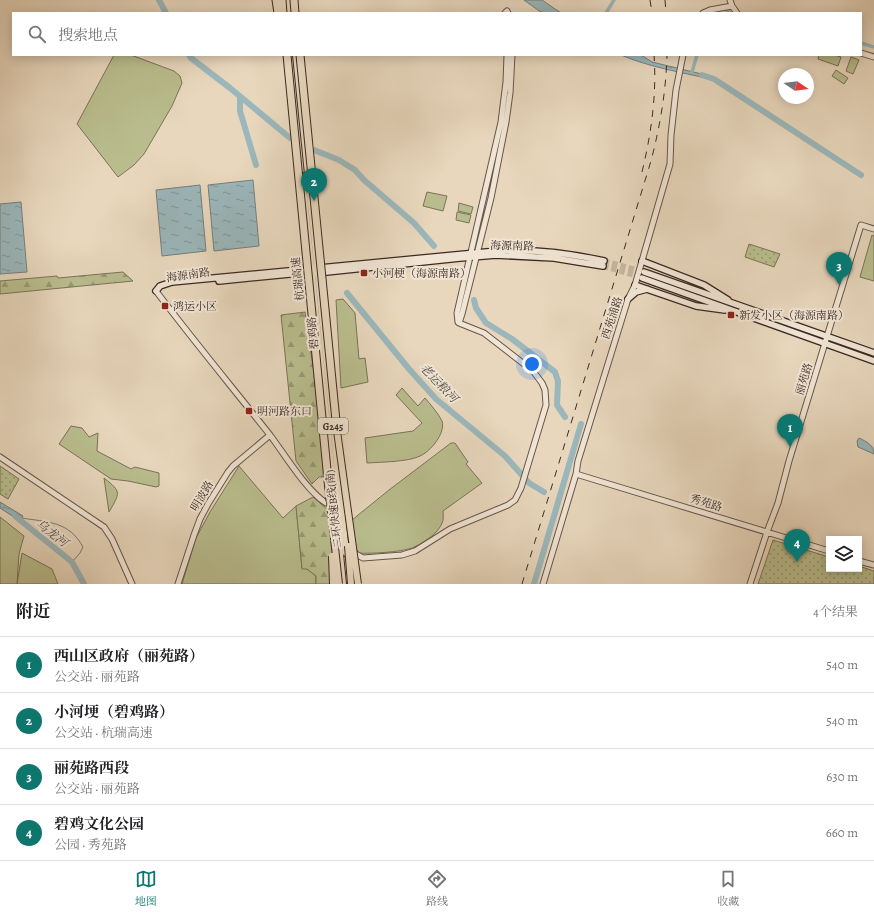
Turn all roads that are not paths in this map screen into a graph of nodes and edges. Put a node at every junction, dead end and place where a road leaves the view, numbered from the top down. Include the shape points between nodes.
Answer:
1 (276, 0) edge
2 (282, 0) edge
3 (285, 0) edge
4 (290, 0) edge
5 (294, 0) edge
6 (730, 0) edge
7 (732, 6) junction
8 (278, 12) edge
9 (283, 12) edge
10 (286, 12) edge
11 (292, 12) edge
12 (295, 12) edge
13 (705, 12) edge
14 (736, 12) edge
15 (862, 53) edge
16 (284, 56) edge
17 (287, 56) edge
18 (290, 56) edge
19 (296, 56) edge
20 (300, 56) edge
21 (507, 56) edge
22 (512, 56) edge
23 (683, 56) edge
24 (874, 57) edge
25 (295, 133) junction
26 (874, 229) edge
27 (473, 255) junction
28 (642, 261) junction
29 (604, 263) tunnel mouth
30 (314, 271) junction
31 (643, 275) tunnel mouth
32 (635, 285) junction
33 (647, 289) junction
34 (156, 291) joint
35 (628, 299) junction
36 (736, 308) junction
37 (827, 337) junction
38 (825, 344) junction
39 (874, 353) edge
40 (874, 361) edge
41 (337, 432) junction
42 (270, 434) junction
43 (0, 457) edge
44 (576, 474) junction
45 (333, 502) junction
46 (767, 532) junction
47 (346, 547) junction
48 (826, 550) edge
49 (364, 558) junction
50 (862, 561) edge
51 (874, 565) edge
52 (348, 575) junction
53 (132, 584) edge
54 (178, 584) edge
55 (333, 584) edge
56 (339, 584) edge
57 (343, 584) edge
58 (350, 584) edge
59 (358, 584) edge
60 (543, 584) edge
61 (750, 584) edge

1 - 8 highway
2 - 9 highway
3 - 10 highway
4 - 11 highway
5 - 12 highway
6 - 7 street
7 - 13 street
7 - 14 street
15 - 24 street
16 - 25 highway, bridge
17 - 25 highway, 杭瑞高速, bridge
18 - 30 highway, 碧鸡路 / G245
19 - 30 highway, 碧鸡路 / G245
20 - 41 highway, bridge
21 - 27 street via 501,122
22 - 27 street via 506,122 491,198
23 - 28 street, 西苑浦路 via 671,135 670,164
25 - 45 highway, 杭瑞高速, bridge
26 - 37 street, 丽苑路 via 861,225
27 - 29 main road, 海源南路 via 506,250 541,251 569,254
27 - 30 main road, 海源南路
27 - 49 street via 457,313 458,323 484,333 533,370 542,383 546,398 546,406 524,483 515,500 508,505 450,529 415,551 402,555
28 - 32 street, 西苑浦路
28 - 36 main road via 704,285
30 - 34 main road, 海源南路 via 172,282 160,286
30 - 45 highway, 碧鸡路 / G245
30 - 47 highway, 碧鸡路 / G245
31 - 36 main road
32 - 33 main road
32 - 35 street, 西苑浦路
33 - 35 main road via 636,292
33 - 36 main road via 696,306
34 - 42 street
35 - 44 street, 西苑浦路
36 - 37 main road
36 - 38 main road
37 - 38 street, 丽苑路
37 - 39 main road
38 - 40 main road
38 - 46 street, 丽苑路
41 - 58 highway, 二环快速B线(南), bridge
41 - 59 highway, bridge
42 - 45 street via 312,491 326,503
42 - 54 street, 明波路 via 228,472 208,504 194,535
43 - 53 street via 104,527
44 - 46 street, 秀苑路
44 - 60 street, 西苑浦路
45 - 55 highway, bridge
45 - 56 highway, bridge
45 - 57 highway, 碧鸡路 / G245
46 - 48 street, 秀苑路
46 - 61 street, 丽苑路
47 - 49 street
47 - 52 highway, 碧鸡路 / G245
49 - 52 street
50 - 51 street
52 - 58 highway, 碧鸡路 / G245

